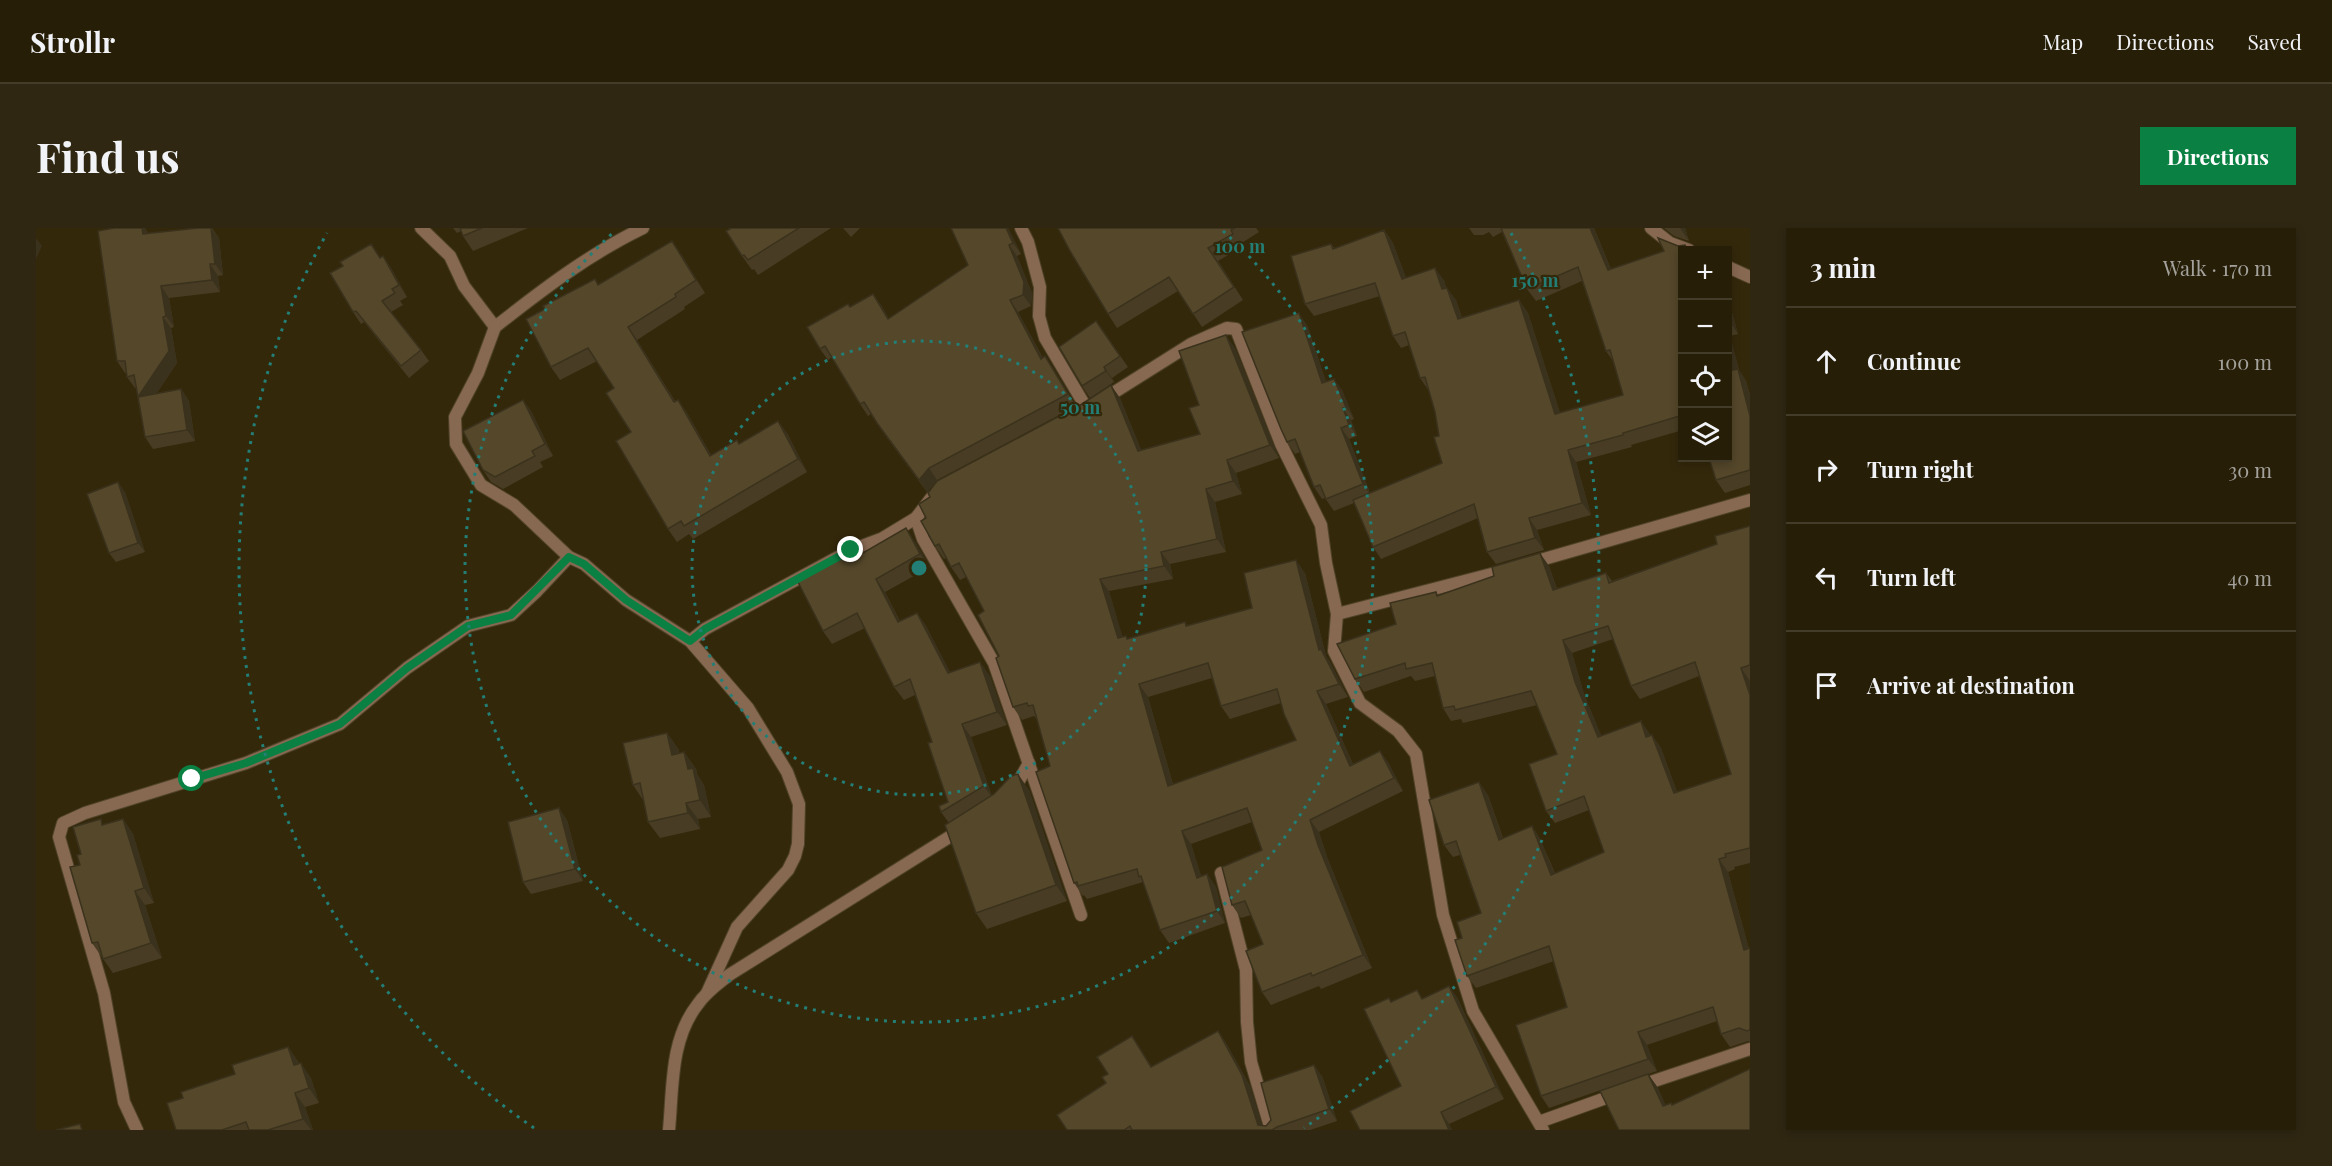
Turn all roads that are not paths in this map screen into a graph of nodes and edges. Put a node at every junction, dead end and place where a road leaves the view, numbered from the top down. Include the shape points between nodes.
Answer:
1 (421, 228) edge
2 (643, 228) edge
3 (1021, 228) edge
4 (1651, 228) edge
5 (1678, 246) edge
6 (1732, 269) edge
7 (1750, 277) edge
8 (495, 327) junction
9 (941, 487) edge
10 (1750, 500) edge
11 (916, 518) junction
12 (569, 557) junction
13 (1337, 614) junction
14 (690, 641) junction
15 (1029, 763) junction
16 (1001, 804) edge
17 (971, 823) edge
18 (1221, 873) edge
19 (1081, 915) dead end
20 (707, 993) junction
21 (1750, 1049) edge
22 (1541, 1126) edge
23 (136, 1130) edge
24 (669, 1130) edge
25 (1271, 1130) edge

1 - 8 street via 450,256 464,286
2 - 8 street via 576,267
3 - 13 street via 1040,287 1045,338 1082,412 1191,344 1227,328 1236,329 1281,444 1321,525
4 - 5 street
6 - 7 street
8 - 12 street via 478,373 455,417 456,444 481,485 514,505
9 - 11 street
10 - 13 street
11 - 14 street via 883,538 819,566
11 - 15 street via 923,539 994,663
12 - 14 street
12 - 23 street via 511,615 468,626 407,668 340,724 246,763 63,823 59,837 104,993 124,1102
13 - 22 street via 1334,651 1360,703 1398,731 1416,754 1443,915 1473,1011
14 - 20 street via 748,708 787,772 799,804 795,856 788,870 737,927
15 - 16 street via 1013,793
15 - 19 street
17 - 20 street via 729,975
18 - 25 street via 1246,970 1251,1062
20 - 24 street via 696,1006 675,1056
21 - 22 street via 1693,1066

